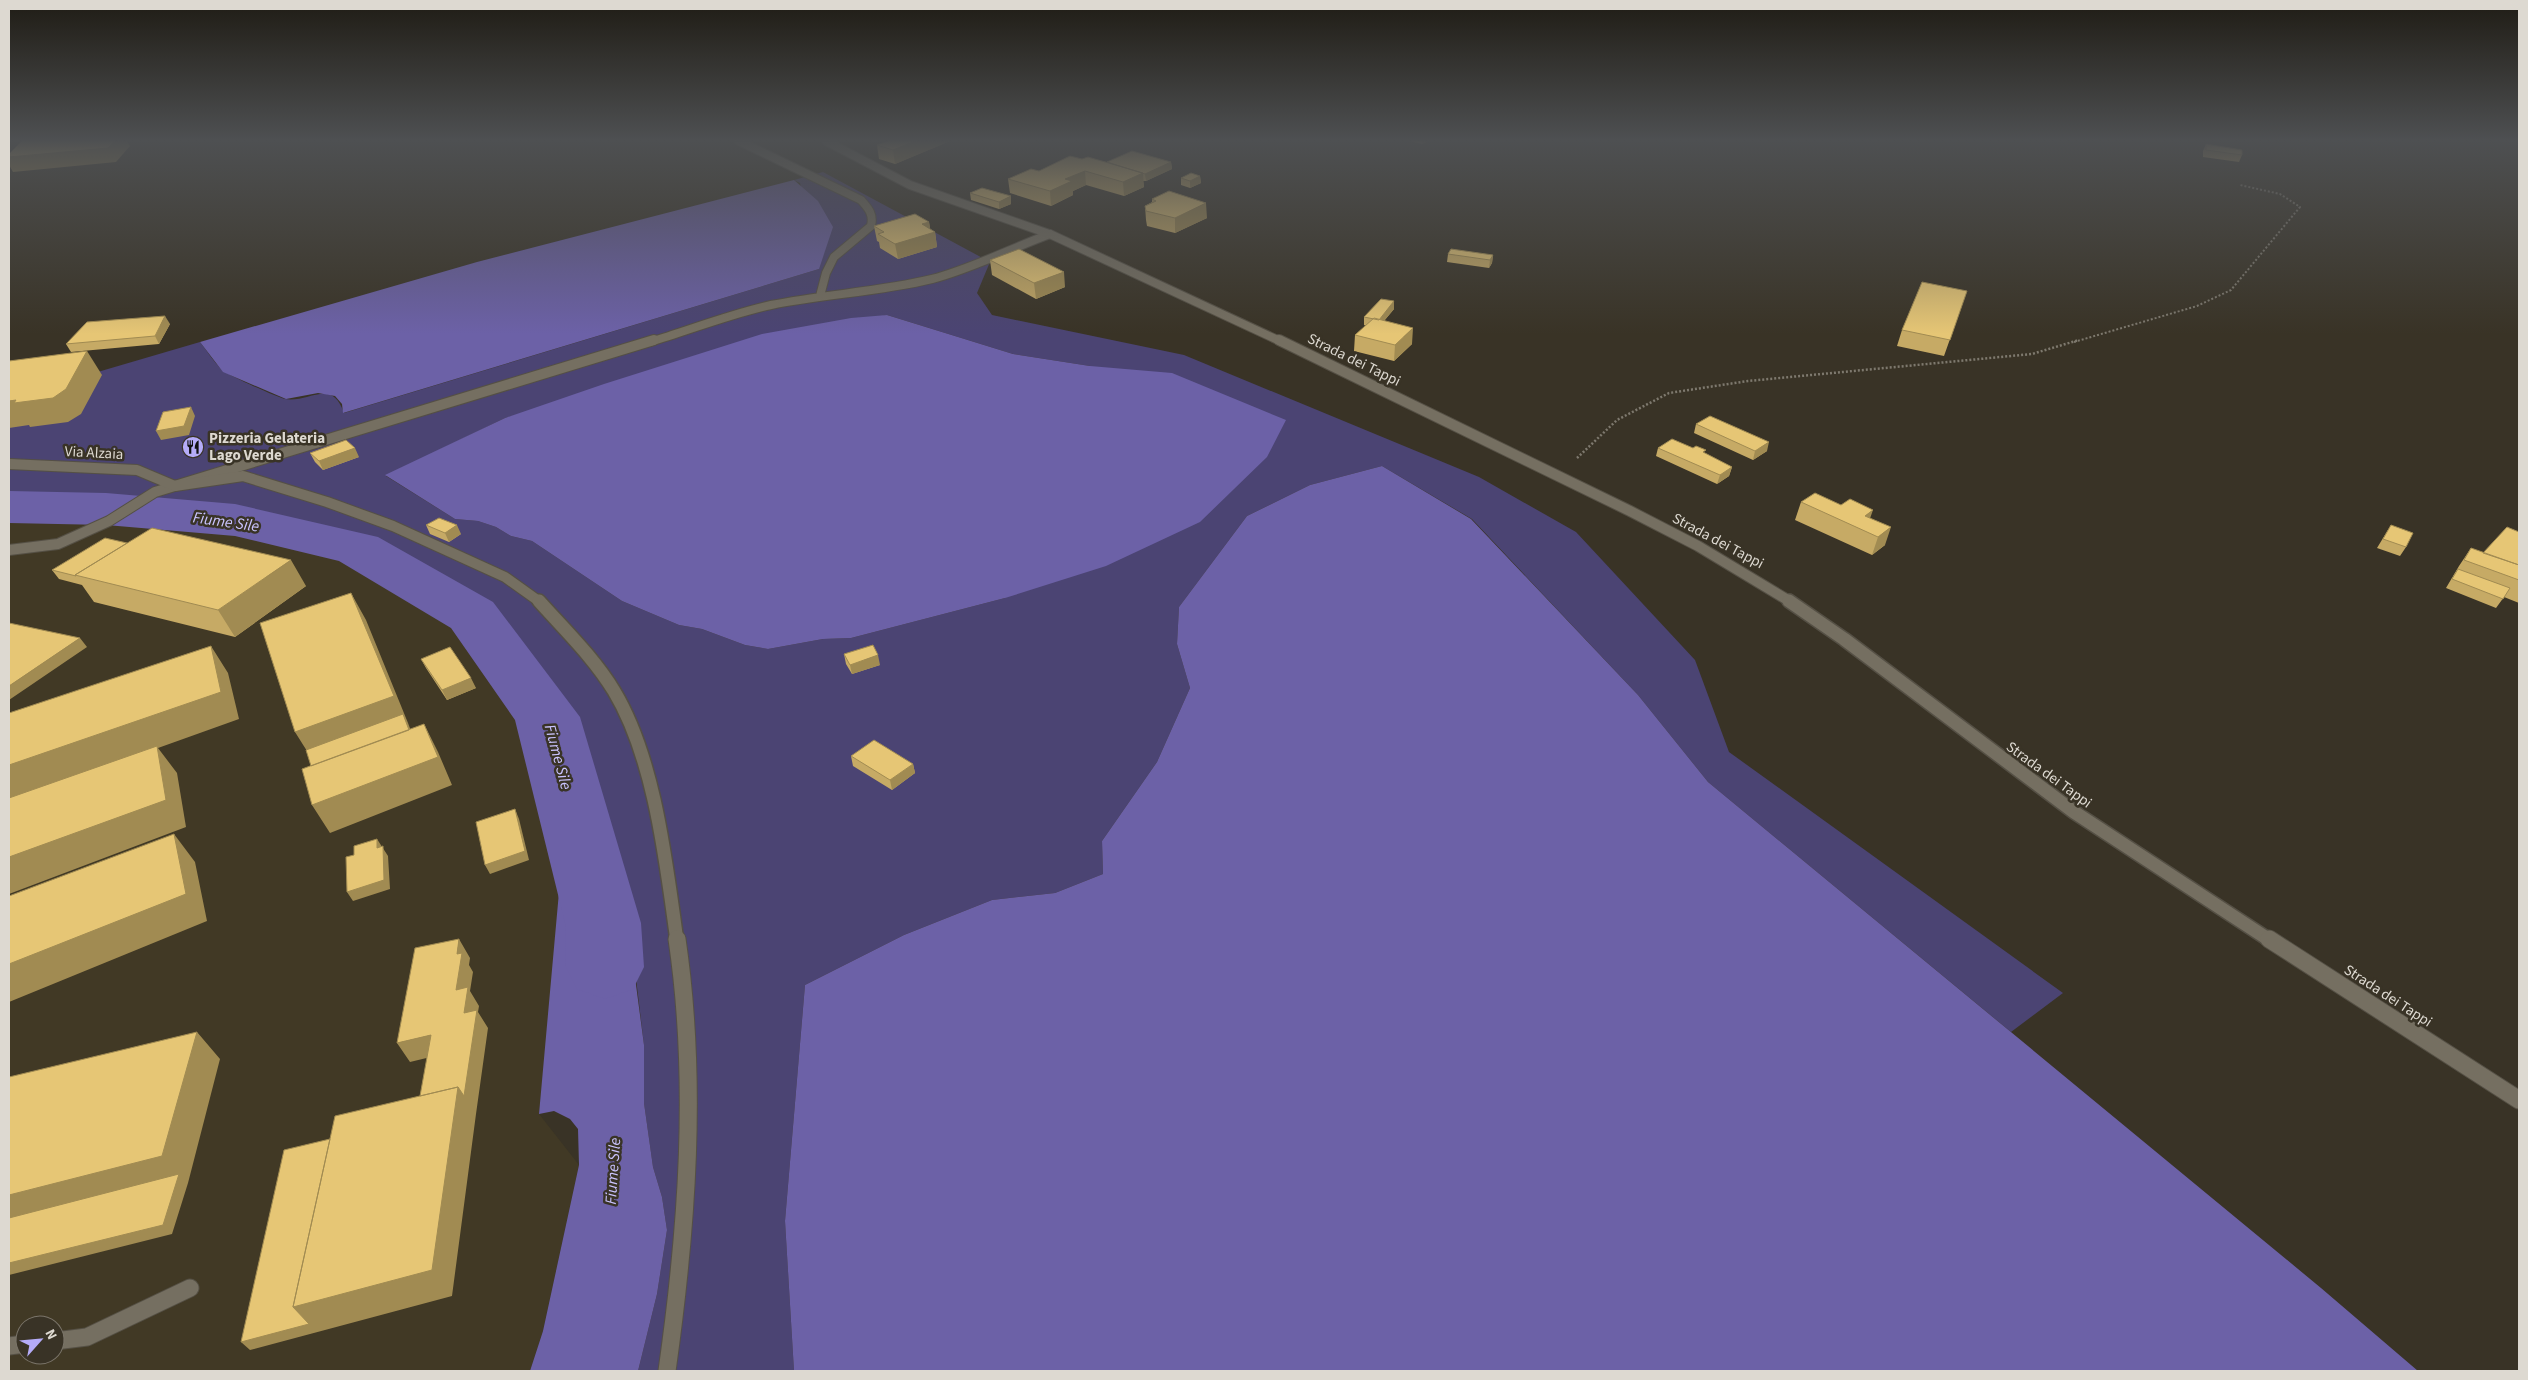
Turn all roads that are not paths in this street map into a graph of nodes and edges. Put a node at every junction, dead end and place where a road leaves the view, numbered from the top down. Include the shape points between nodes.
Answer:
1 (866, 205) edge
2 (966, 205) edge
3 (1050, 234) junction
4 (820, 296) junction
5 (9, 464) edge
6 (174, 486) junction
7 (9, 550) edge
8 (2519, 1100) edge
9 (190, 1288) dead end
10 (65, 1339) edge
11 (667, 1371) edge

1 - 4 street via 873,217 871,225 863,236 837,252 821,281
2 - 3 street, Strada dei Tappi
3 - 4 street via 935,278 889,289
3 - 8 street, Strada dei Tappi via 1559,476 1764,583 2073,811
4 - 6 street via 768,306
5 - 6 street, Via Alzaia via 138,470
6 - 7 street via 155,492 108,521 58,544
6 - 11 street via 243,476 327,502 454,552 505,577 538,600 598,667 615,694 650,784 680,951 688,1046 688,1150 675,1314
9 - 10 street via 87,1337

